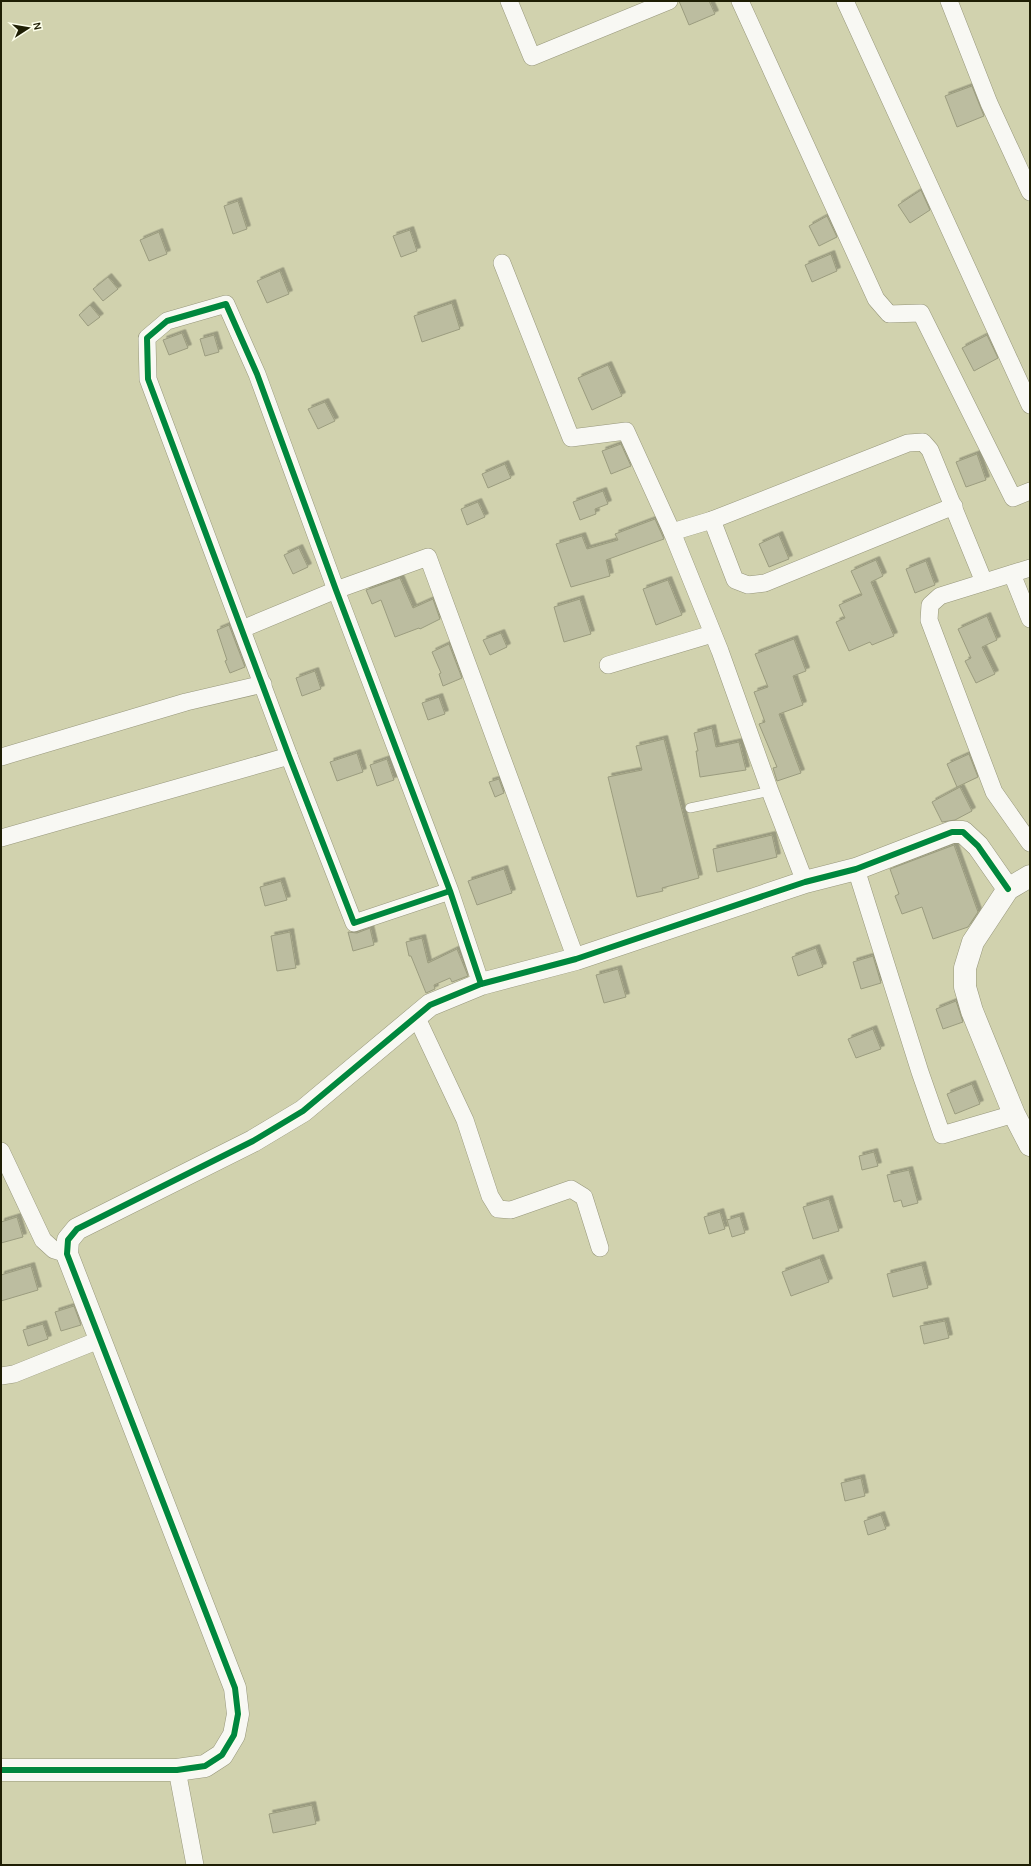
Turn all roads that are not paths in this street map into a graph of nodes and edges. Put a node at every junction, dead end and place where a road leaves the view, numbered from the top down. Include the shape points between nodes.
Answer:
1 (509, 1) edge
2 (669, 1) edge
3 (740, 1) edge
4 (845, 1) edge
5 (949, 1) edge
6 (1030, 192) edge
7 (502, 263) dead end
8 (1030, 405) edge
9 (1030, 491) edge
10 (954, 506) junction
11 (712, 520) junction
12 (672, 532) junction
13 (1030, 568) edge
14 (1012, 574) junction
15 (984, 582) junction
16 (336, 590) junction
17 (1030, 619) edge
18 (242, 629) junction
19 (712, 634) junction
20 (608, 665) dead end
21 (263, 684) junction
22 (289, 756) junction
23 (1, 757) edge
24 (770, 791) junction
25 (690, 808) dead end
26 (1, 838) edge
27 (1030, 843) edge
28 (856, 869) junction
29 (1030, 876) edge
30 (805, 882) junction
31 (1008, 889) junction
32 (450, 891) junction
33 (576, 959) junction
34 (481, 984) junction
35 (416, 1016) junction
36 (1014, 1114) junction
37 (1028, 1137) edge
38 (1, 1151) edge
39 (600, 1248) dead end
40 (67, 1254) junction
41 (99, 1340) junction
42 (1, 1376) edge
43 (1, 1770) edge
44 (177, 1770) junction
45 (195, 1865) edge

1 - 2 street via 532,57
3 - 9 street via 876,299 889,314 921,313 1013,498
4 - 8 street
5 - 6 street via 989,103
7 - 12 street via 571,438 626,431
10 - 11 street via 930,450 923,442 908,442
10 - 11 street via 765,583 748,585 735,580
10 - 15 street
11 - 12 street
12 - 19 street
13 - 14 street
14 - 15 street
14 - 17 street
15 - 27 street via 940,596 930,605 929,620 994,792
16 - 18 street
16 - 18 street via 257,374 226,304 167,320 147,338 148,379
16 - 32 street
16 - 33 street via 428,557
18 - 21 street
19 - 20 street
19 - 24 street
21 - 22 street
21 - 23 street via 186,702
22 - 26 street
22 - 32 street via 354,923
24 - 25 lane
24 - 30 street
28 - 30 street
28 - 31 street via 952,832 963,832 978,846
28 - 36 street via 942,1135
29 - 31 street
30 - 33 street
31 - 36 street via 973,942 966,968 965,987 972,1011
32 - 34 street
33 - 34 street
34 - 35 street via 430,1006
35 - 39 street via 465,1120 490,1196 498,1209 511,1210 571,1189 584,1197
35 - 40 street via 303,1111 253,1141 77,1229 68,1240
36 - 37 street
38 - 40 street via 43,1240 54,1250
40 - 41 street
41 - 42 street via 14,1374
41 - 44 street via 234,1688 238,1714 234,1735 222,1755 205,1766
43 - 44 street
44 - 45 street

